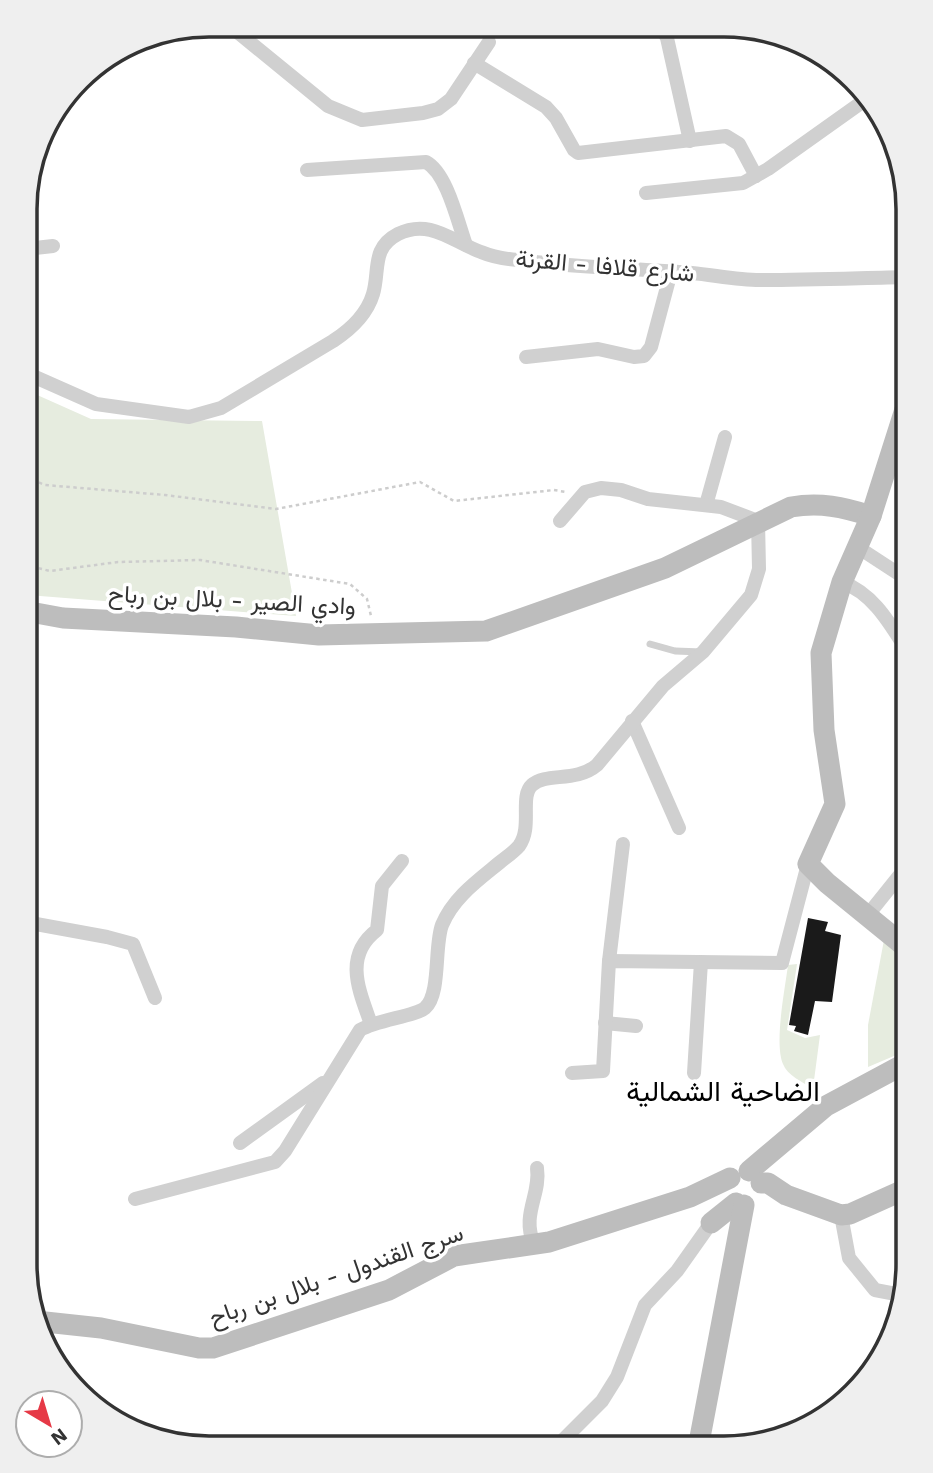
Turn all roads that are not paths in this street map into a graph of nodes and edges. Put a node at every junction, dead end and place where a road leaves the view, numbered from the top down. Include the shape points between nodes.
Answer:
1 (244, 37) edge
2 (666, 37) edge
3 (489, 42) dead end
4 (474, 63) junction
5 (860, 103) edge
6 (690, 141) junction
7 (307, 170) dead end
8 (757, 176) junction
9 (646, 193) dead end
10 (466, 245) junction
11 (53, 246) dead end
12 (37, 248) edge
13 (671, 272) junction
14 (896, 276) edge
15 (526, 357) dead end
16 (37, 378) edge
17 (725, 437) dead end
18 (896, 438) edge
19 (706, 505) junction
20 (871, 516) junction
21 (560, 521) dead end
22 (758, 521) junction
23 (859, 548) junction
24 (896, 572) edge
25 (842, 582) junction
26 (37, 613) edge
27 (896, 634) edge
28 (650, 644) dead end
29 (703, 652) junction
30 (632, 721) junction
31 (679, 828) dead end
32 (623, 844) dead end
33 (402, 861) dead end
34 (808, 864) junction
35 (896, 880) edge
36 (867, 916) junction
37 (37, 924) edge
38 (896, 940) edge
39 (609, 961) junction
40 (701, 962) junction
41 (155, 998) dead end
42 (606, 1023) junction
43 (371, 1024) junction
44 (636, 1026) dead end
45 (896, 1068) edge
46 (572, 1073) dead end
47 (694, 1073) dead end
48 (330, 1078) junction
49 (240, 1143) dead end
50 (537, 1168) dead end
51 (743, 1190) junction
52 (896, 1193) edge
53 (135, 1199) dead end
54 (841, 1215) junction
55 (711, 1223) joint
56 (534, 1244) junction
57 (894, 1294) edge
58 (47, 1322) edge
59 (567, 1436) edge
60 (700, 1436) edge

1 - 4 street via 328,106 362,120 438,109 451,99
2 - 6 street
3 - 4 street
4 - 6 street via 546,107 578,153
5 - 8 street
6 - 8 street via 732,138
7 - 10 street via 433,165 442,177
8 - 9 street via 743,183
10 - 13 street, شارع قلافا - القرنة via 506,259
10 - 16 street, شارع قلافا - القرنة via 425,229 389,239 377,257 369,304 350,328 211,412 177,417 96,404
11 - 12 street
13 - 14 street, شارع قلافا - القرنة via 757,280
13 - 15 street via 651,347 644,356 598,349
17 - 19 street
18 - 20 street
19 - 21 street via 648,499 611,488 590,490
19 - 22 street
20 - 22 street, وادي الصير - بلال بن رباح via 810,503
20 - 23 street
22 - 26 street, وادي الصير - بلال بن رباح via 665,568 486,631 319,635
22 - 29 street via 755,587
23 - 24 street
23 - 25 street
25 - 27 street via 856,587 878,607
25 - 34 street via 821,653 824,730 835,804
28 - 29 lane
29 - 30 street
30 - 31 street
30 - 43 street via 591,770 530,787 527,825 518,847 464,892 445,919 430,1003 418,1012
32 - 39 street
33 - 43 street via 382,886 377,930 358,953 356,974
34 - 36 street
34 - 40 street via 782,963
35 - 36 street
36 - 38 street
37 - 41 street via 133,944
39 - 40 street
39 - 42 street
40 - 47 street
42 - 44 street
42 - 46 street via 603,1070
43 - 48 street via 360,1030
45 - 51 street via 826,1106 778,1148
48 - 49 street
48 - 53 street via 275,1162
50 - 56 street via 528,1230
51 - 54 street via 768,1183 786,1195
51 - 55 street
51 - 56 street, سرج القندول - بلال بن رباح via 690,1197
51 - 60 street
52 - 54 street
54 - 57 street via 849,1258 875,1290
55 - 59 street via 645,1304 617,1377 602,1401
56 - 58 street, سرج القندول - بلال بن رباح via 454,1256 389,1290 213,1348

